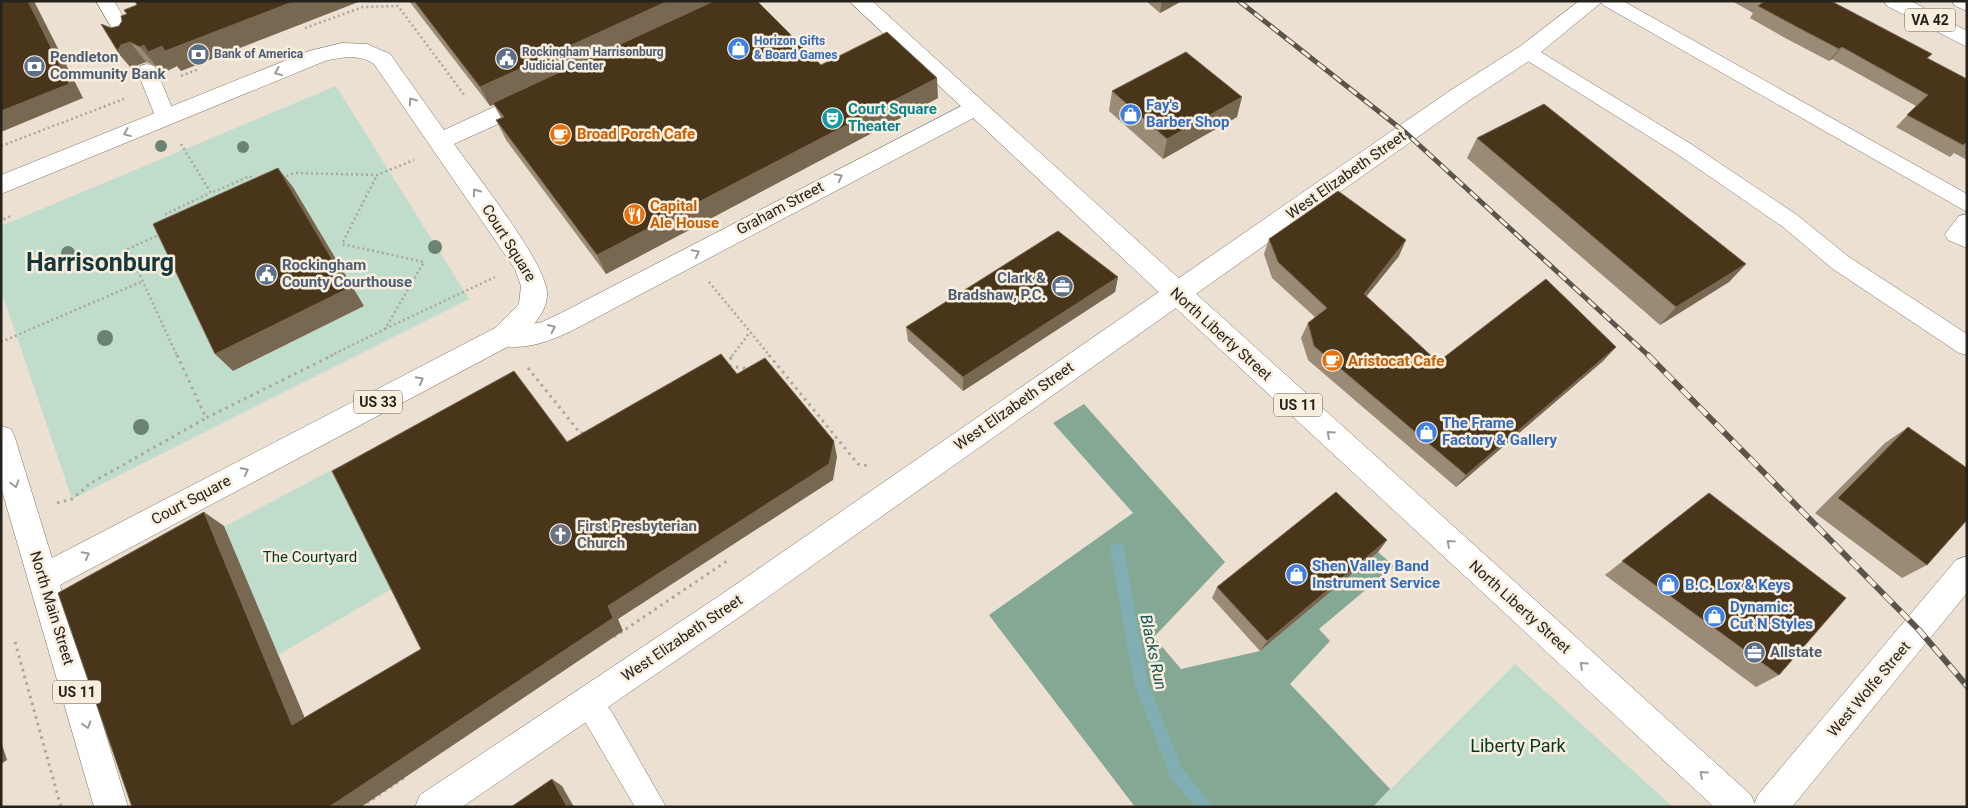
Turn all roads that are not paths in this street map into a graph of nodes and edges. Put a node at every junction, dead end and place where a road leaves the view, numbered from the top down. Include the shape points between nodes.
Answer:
1 (105, 1) edge
2 (859, 1) edge
3 (1593, 1) edge
4 (1609, 1) edge
5 (1894, 1) edge
6 (1962, 1) edge
7 (1967, 4) edge
8 (128, 40) edge
9 (1967, 40) edge
10 (1527, 52) junction
11 (147, 71) edge
12 (555, 88) edge
13 (973, 108) junction
14 (166, 118) junction
15 (440, 141) junction
16 (1, 185) edge
17 (1967, 204) edge
18 (1967, 222) edge
19 (1967, 240) edge
20 (1176, 294) junction
21 (504, 336) junction
22 (1967, 346) edge
23 (1, 438) edge
24 (1967, 570) edge
25 (43, 578) junction
26 (587, 701) junction
27 (111, 807) edge
28 (432, 807) edge
29 (651, 807) edge
30 (1739, 807) edge
31 (1770, 807) edge

1 - 8 lane
2 - 13 main road, North Liberty Street / US 11
3 - 10 main road, West Elizabeth Street
4 - 17 lane
5 - 9 main road, VA 42
6 - 7 main road, VA 42
10 - 20 main road, West Elizabeth Street
10 - 22 lane via 1684,149 1790,222 1841,264
11 - 14 lane
12 - 15 main road
13 - 20 main road, North Liberty Street / US 11
21 -> 13 main road, Graham Street via 543,332 570,320
15 -> 14 main road, Court Square / US 33 via 382,59 371,53 352,50 317,56
14 -> 16 main road, Court Square / US 33
21 -> 15 main road, Court Square / US 33 via 526,315 536,291 531,274
18 - 19 lane via 1956,234
20 - 26 main road, West Elizabeth Street via 730,606
30 -> 20 main road, North Liberty Street / US 11
25 -> 21 main road, Court Square / US 33
23 -> 25 main road, North Main Street / US 11
24 - 31 main road, West Wolfe Street
25 -> 27 main road, North Main Street / US 11
26 - 28 main road, West Elizabeth Street
26 - 29 lane

